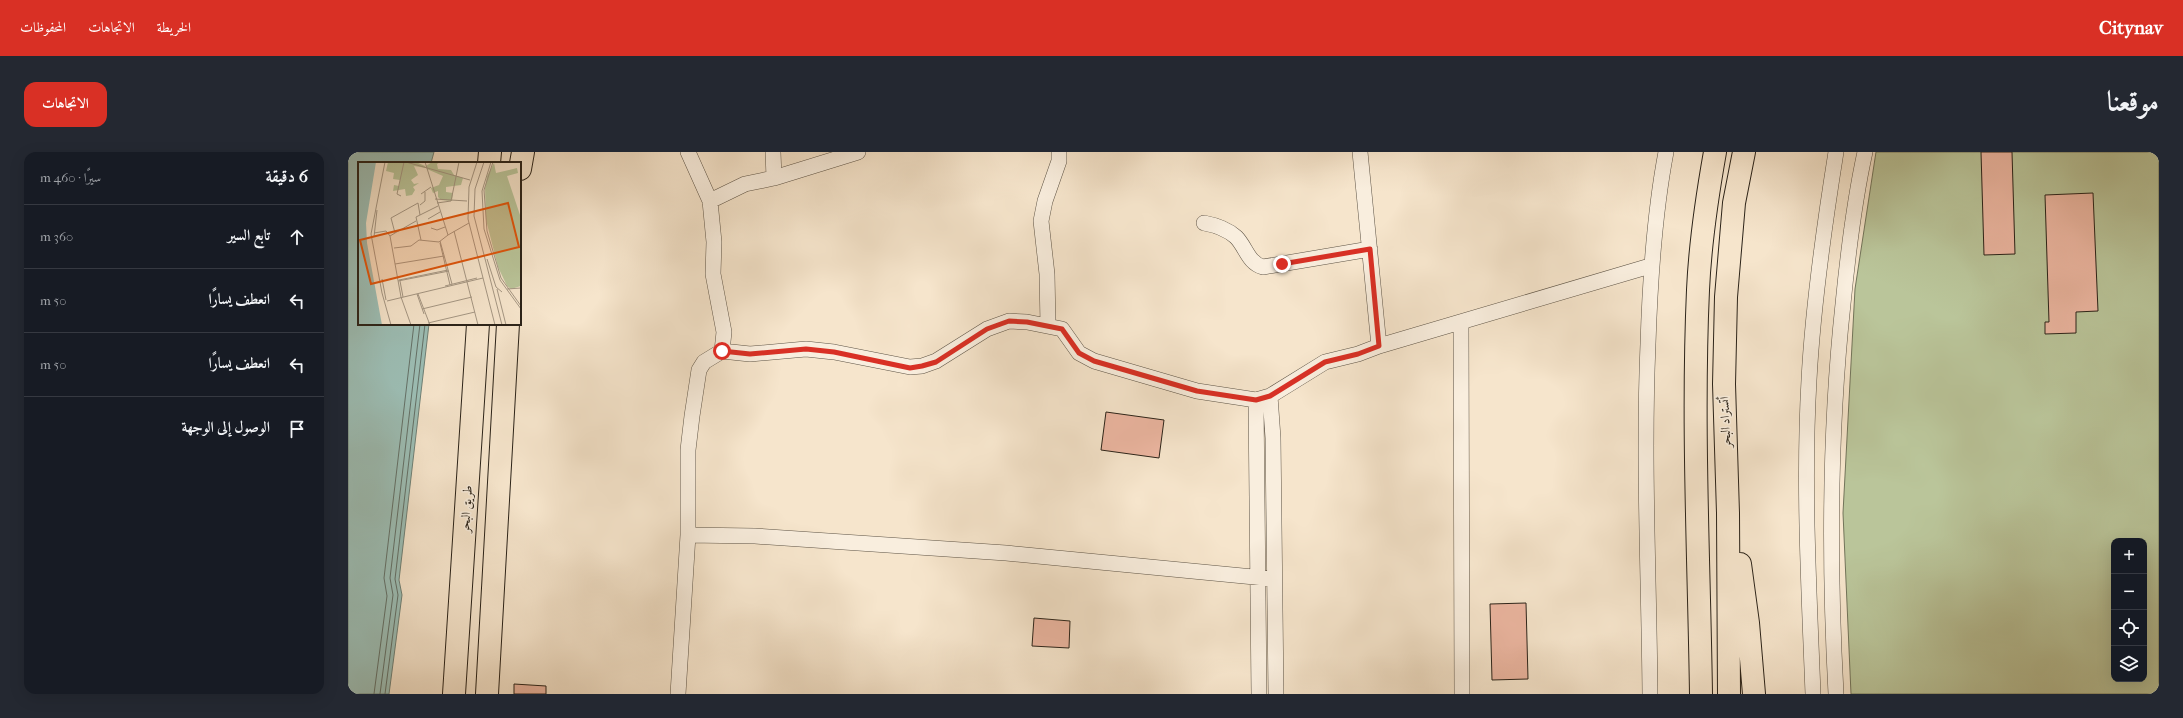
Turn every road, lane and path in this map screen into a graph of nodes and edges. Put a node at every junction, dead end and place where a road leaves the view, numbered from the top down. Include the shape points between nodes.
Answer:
1 (490, 152) edge
2 (523, 152) edge
3 (688, 152) edge
4 (773, 152) edge
5 (858, 152) edge
6 (1059, 152) edge
7 (1360, 152) edge
8 (1666, 152) edge
9 (1715, 152) edge
10 (1744, 152) edge
11 (1836, 152) edge
12 (1865, 152) edge
13 (489, 162) edge
14 (521, 163) edge
15 (774, 178) junction
16 (710, 202) junction
17 (1204, 223) dead end
18 (1370, 249) junction
19 (1650, 266) junction
20 (1461, 323) junction
21 (478, 325) edge
22 (508, 325) edge
23 (1048, 325) junction
24 (1379, 346) junction
25 (722, 351) junction
26 (1263, 398) junction
27 (1728, 513) junction
28 (688, 535) junction
29 (1257, 578) junction
30 (1274, 580) junction
31 (454, 694) edge
32 (487, 694) edge
33 (678, 694) edge
34 (1259, 694) edge
35 (1276, 694) edge
36 (1462, 694) edge
37 (1650, 694) edge
38 (1701, 694) edge
39 (1729, 694) edge
40 (1754, 694) edge
41 (1813, 694) edge
42 (1836, 694) edge

1 - 13 highway
2 - 14 highway
3 - 16 street
4 - 15 street
5 - 15 street
6 - 23 street via 1059,161 1041,221
7 - 18 street
8 - 19 street
9 - 38 highway via 1698,289 1696,411
10 - 27 highway, أتستراد البحر via 1734,203 1726,297 1724,384
11 - 41 street via 1816,294 1809,380 1807,535
12 - 42 street via 1846,270 1833,409 1832,572
15 - 16 street via 745,184
16 - 25 street via 714,242 713,274 724,332
17 - 18 street via 1230,232 1255,263 1263,266
18 - 24 street
19 - 20 street
19 - 37 street via 1646,430
20 - 24 street
20 - 36 street
21 - 31 highway, طريق البحر
22 - 32 highway
23 - 25 street via 1009,321 997,324 936,362 910,368 834,352 806,349 750,354
23 - 26 street via 1062,329 1079,353 1094,361 1197,391
24 - 26 street via 1321,364
25 - 28 street via 704,362 699,370 688,450
26 - 29 street
26 - 30 street via 1273,438
27 - 39 highway, أتستراد البحر
27 - 40 highway via 1742,573
28 - 29 street via 755,536 1006,553
28 - 33 street
29 - 30 street
29 - 34 street
30 - 35 street

